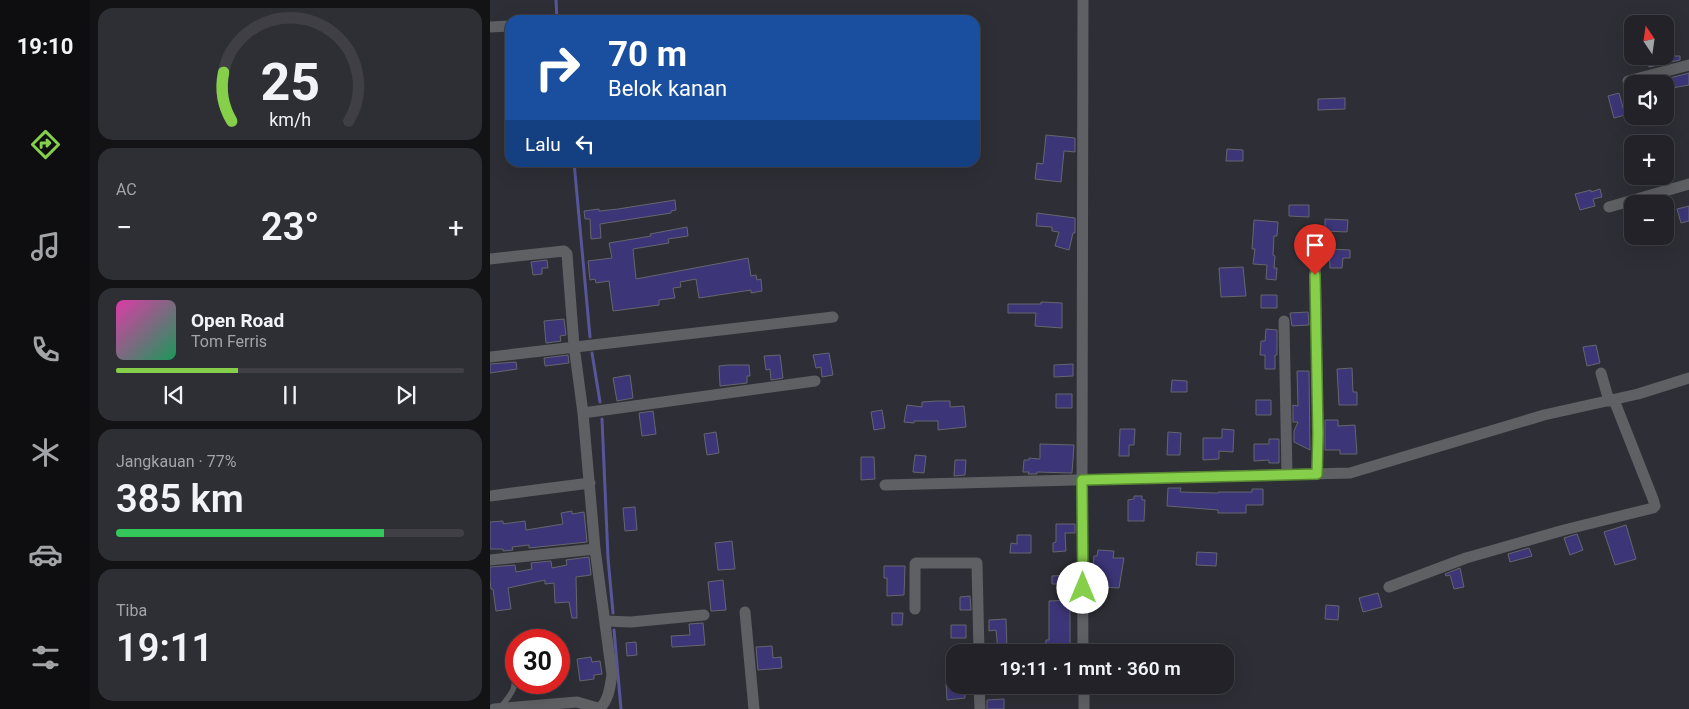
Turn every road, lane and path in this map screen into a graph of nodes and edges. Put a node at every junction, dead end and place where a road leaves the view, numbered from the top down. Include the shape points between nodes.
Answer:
1 (1083, 0) edge
2 (505, 26) edge
3 (490, 27) edge
4 (1689, 66) edge
5 (1652, 75) edge
6 (1689, 184) edge
7 (1609, 207) dead end
8 (1315, 255) dead end
9 (490, 259) edge
10 (832, 317) dead end
11 (1284, 321) dead end
12 (574, 346) junction
13 (490, 358) edge
14 (1601, 373) dead end
15 (1689, 378) edge
16 (815, 381) dead end
17 (1611, 400) junction
18 (583, 413) junction
19 (1317, 474) junction
20 (1287, 475) junction
21 (1082, 480) junction
22 (590, 483) junction
23 (885, 485) dead end
24 (490, 496) edge
25 (596, 549) junction
26 (490, 560) edge
27 (1389, 587) dead end
28 (915, 609) dead end
29 (745, 612) dead end
30 (704, 615) dead end
31 (606, 621) junction
32 (979, 644) edge
33 (1083, 644) edge
34 (512, 694) edge
35 (980, 694) edge
36 (1084, 694) edge
37 (561, 705) edge
38 (500, 708) edge
39 (600, 708) edge
40 (494, 709) edge
41 (754, 709) edge
42 (980, 709) edge
43 (1084, 709) edge

1 - 21 street
2 - 3 street
4 - 5 street
6 - 7 street
8 - 19 street
9 - 12 street via 566,251
10 - 12 street
11 - 20 street
12 - 13 street
12 - 18 street
14 - 17 street
15 - 17 street
16 - 18 street
17 - 19 street via 1544,416 1360,471
17 - 27 street via 1653,499 1653,508 1466,558
18 - 22 street
19 - 20 street
20 - 21 street
21 - 23 street
21 - 33 street
22 - 24 street
22 - 25 street
25 - 26 street
25 - 31 street
28 - 32 street via 916,563 977,562
29 - 41 street
30 - 31 street via 631,622
31 - 39 street via 612,675 609,692
34 - 38 lane
35 - 42 street
36 - 43 street
37 - 38 street
37 - 39 street via 576,702
38 - 40 street

